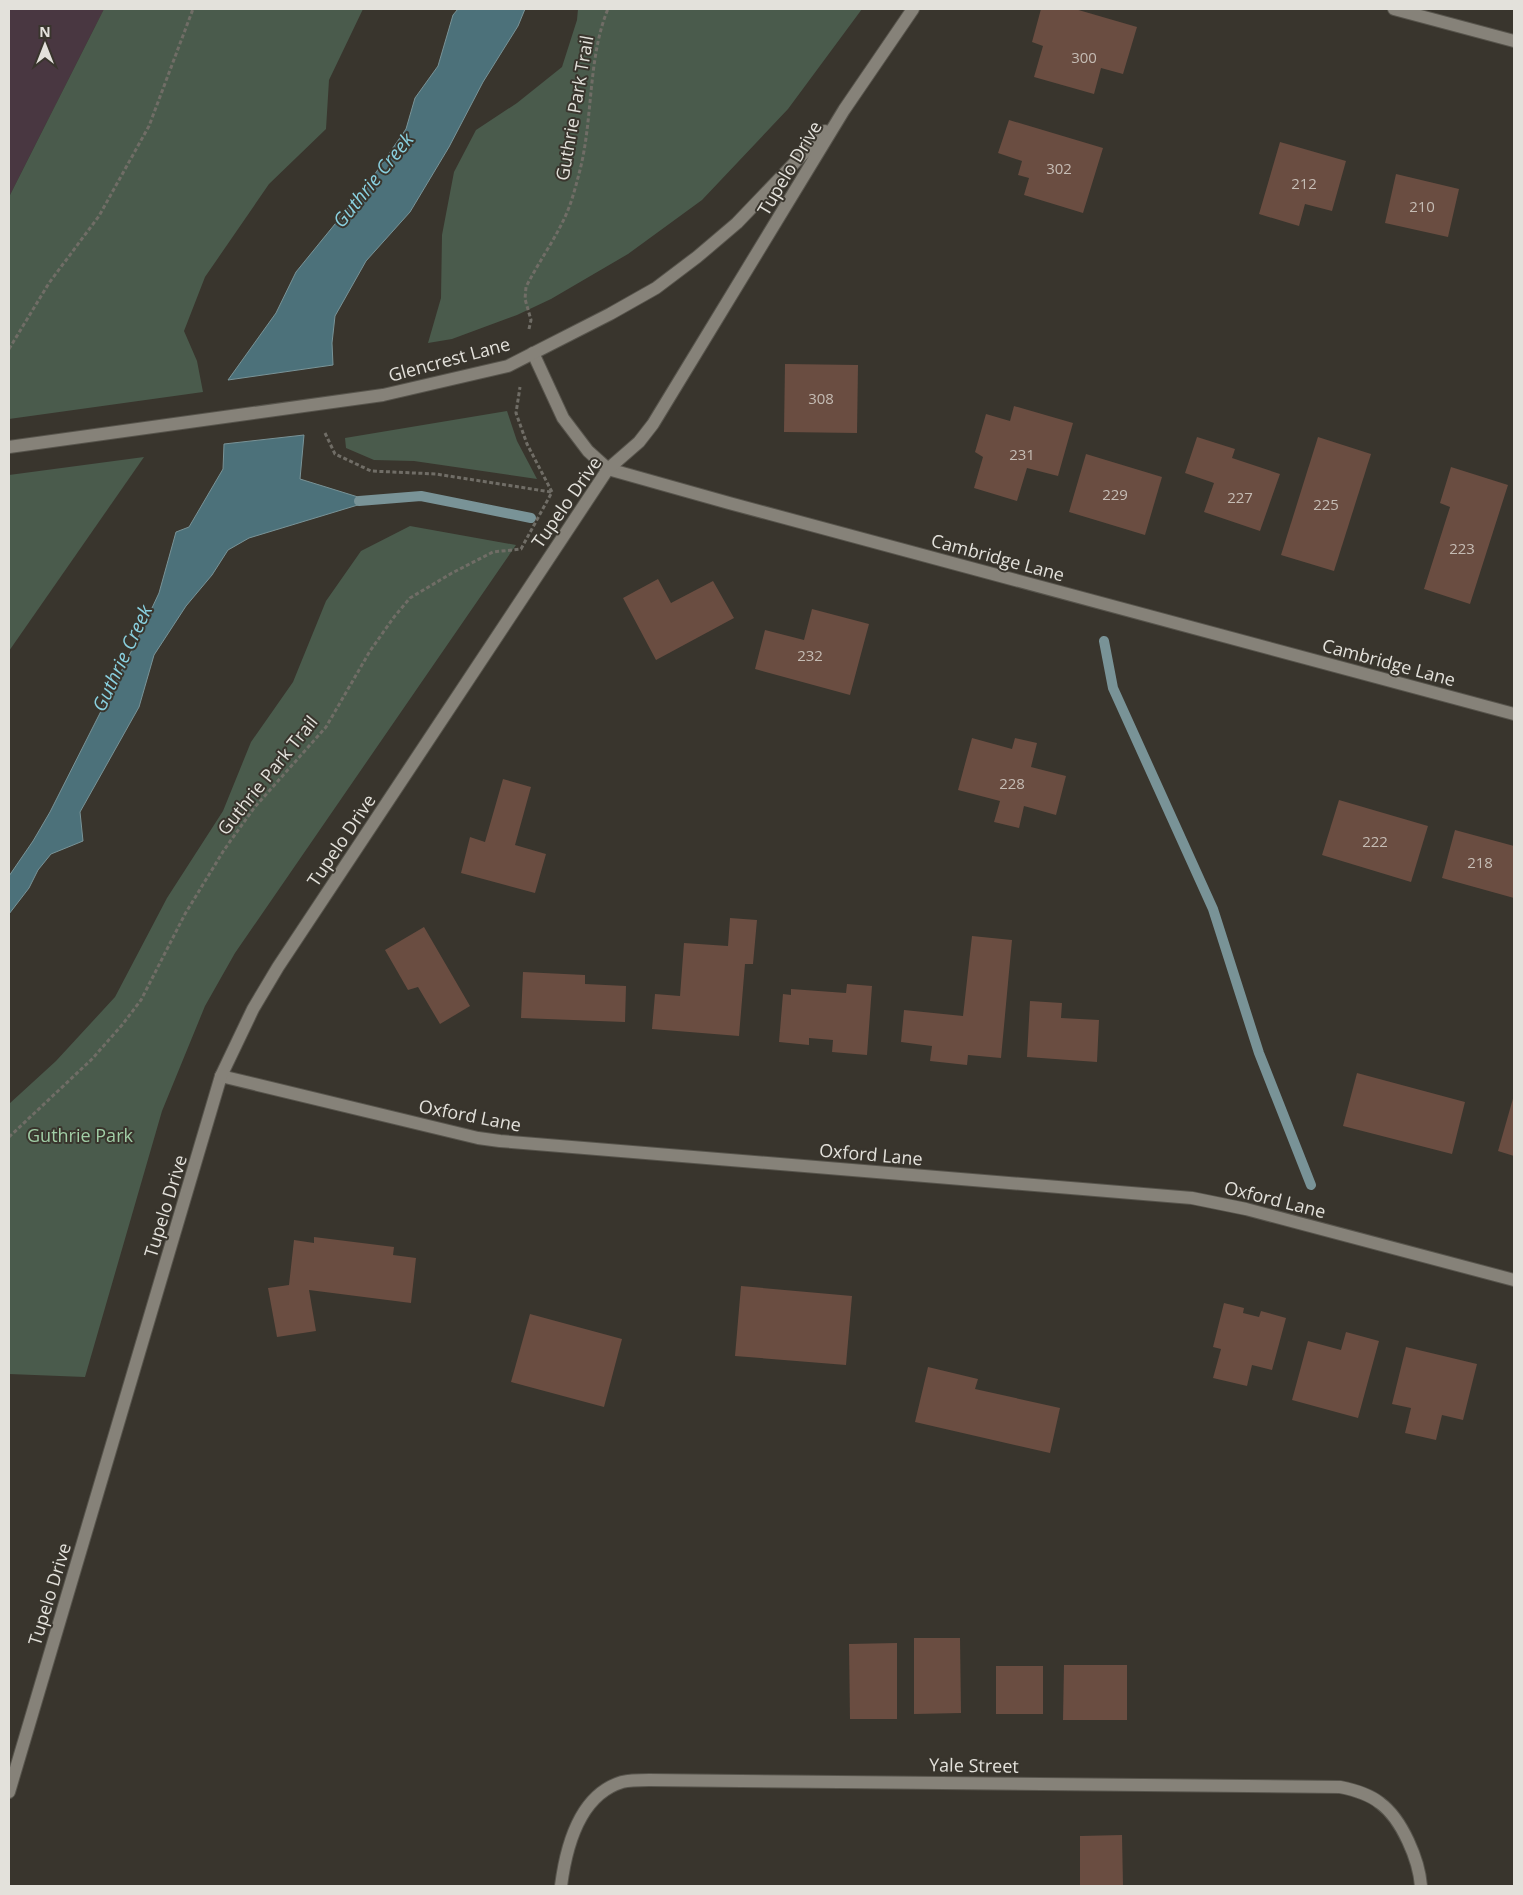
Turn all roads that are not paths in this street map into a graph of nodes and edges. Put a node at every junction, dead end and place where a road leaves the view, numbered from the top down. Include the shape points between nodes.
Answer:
1 (913, 9) edge
2 (1394, 9) edge
3 (1514, 41) edge
4 (844, 110) junction
5 (533, 352) junction
6 (9, 447) edge
7 (608, 469) junction
8 (1514, 714) edge
9 (222, 1076) junction
10 (1514, 1280) edge
11 (9, 1792) edge
12 (561, 1886) edge
13 (1421, 1886) edge

1 - 4 street, Tupelo Drive
2 - 3 street
4 - 5 street, Glencrest Lane via 737,223 697,257 656,288
4 - 7 street, Tupelo Drive via 653,424 639,442
5 - 6 street, Glencrest Lane via 508,366 383,395
5 - 7 street, Cambridge Lane via 563,418 588,451
7 - 8 street, Cambridge Lane
7 - 9 street, Tupelo Drive via 288,952 253,1009
9 - 10 street, Oxford Lane via 500,1141 1192,1198 1246,1209
9 - 11 street, Tupelo Drive
12 - 13 street, Yale Street via 581,1816 599,1795 622,1782 648,1780 1340,1787 1366,1795 1388,1811 1410,1848

